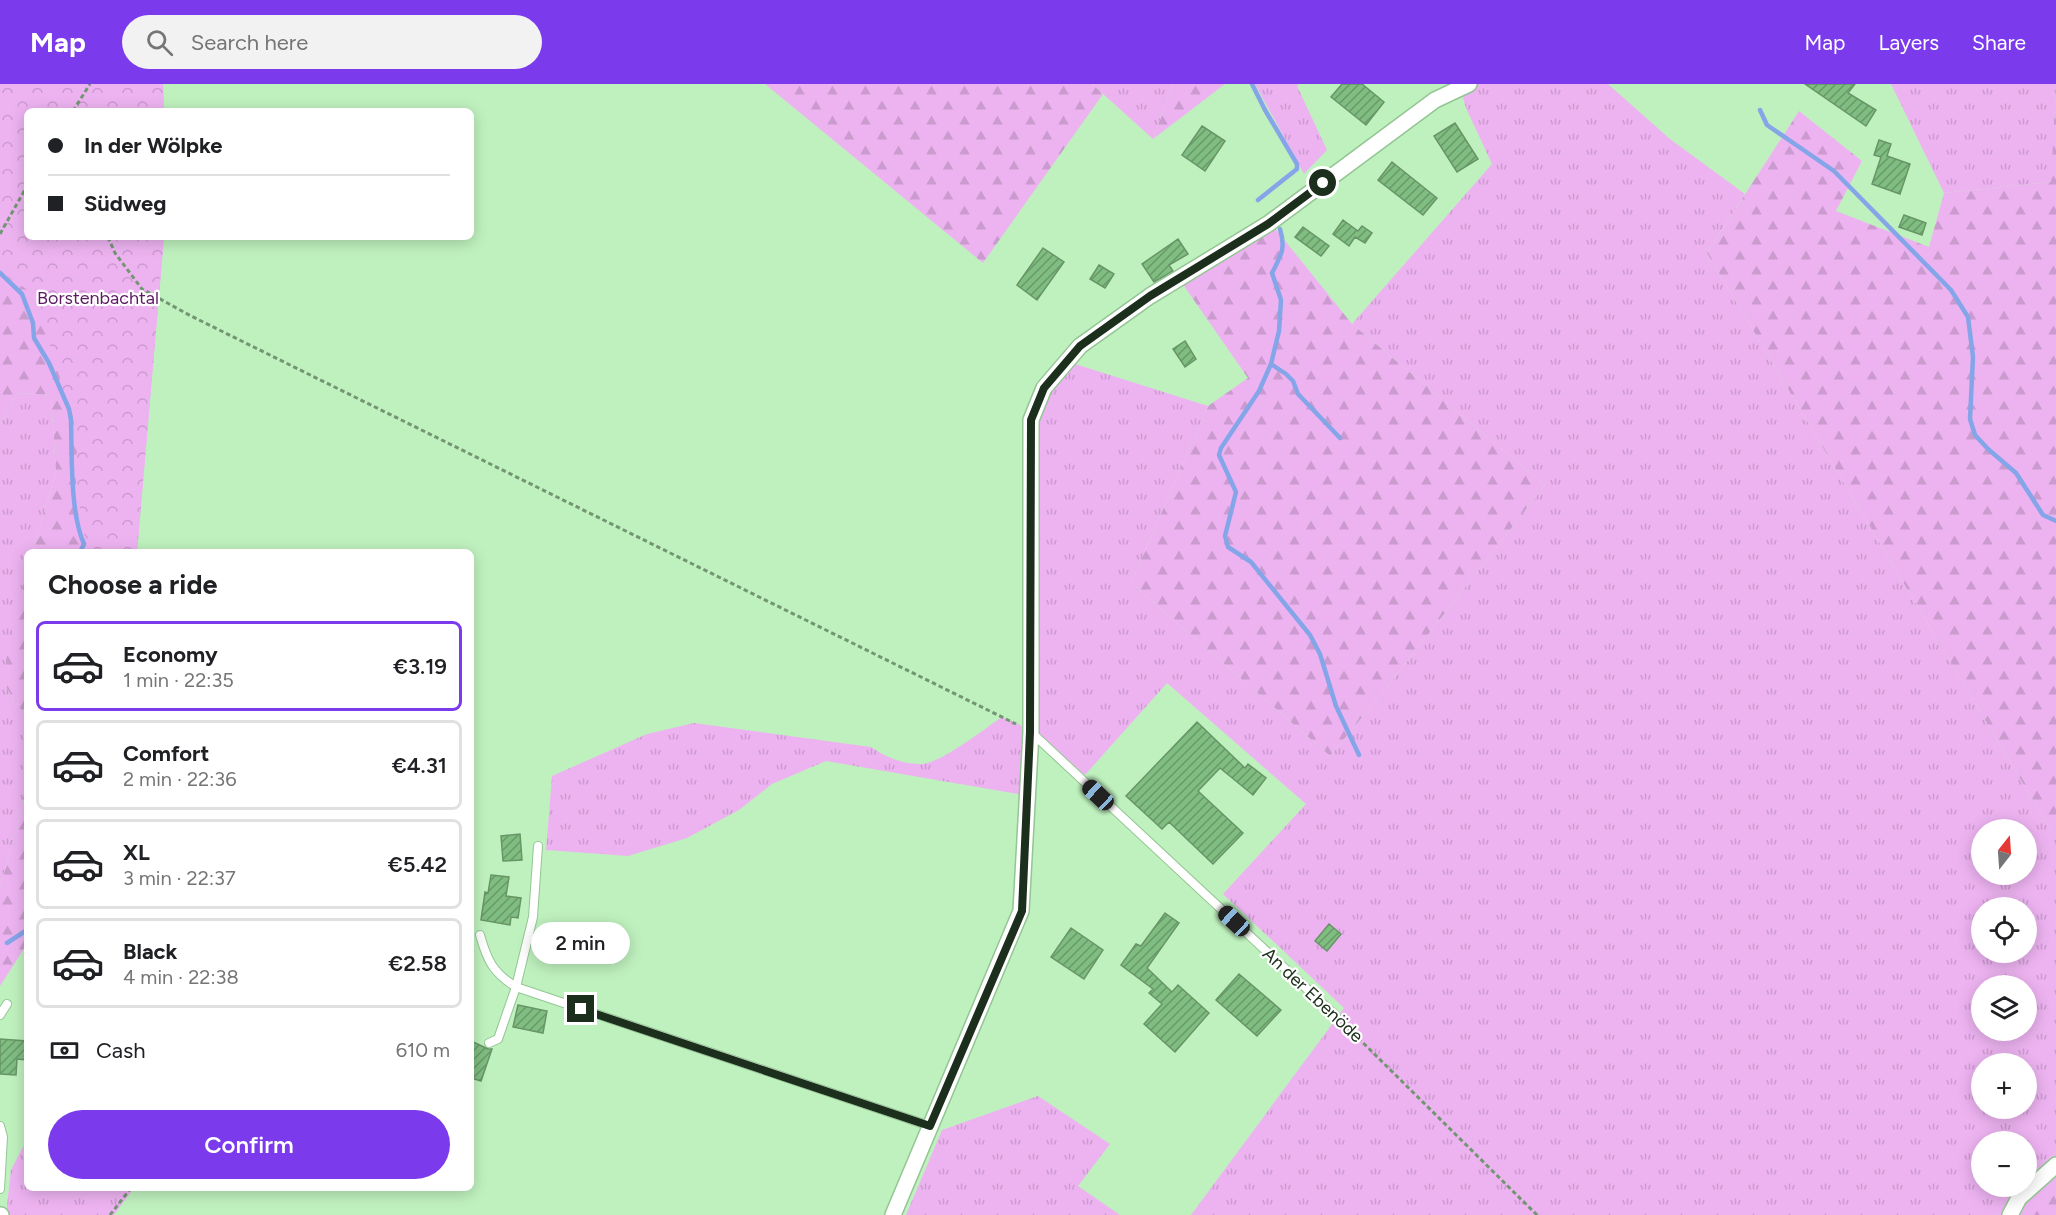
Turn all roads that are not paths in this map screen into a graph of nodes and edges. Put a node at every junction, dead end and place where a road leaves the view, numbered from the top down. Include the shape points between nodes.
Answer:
1 (1469, 84) edge
2 (1030, 732) junction
3 (537, 846) dead end
4 (480, 935) dead end
5 (516, 987) junction
6 (7, 1004) dead end
7 (0, 1015) edge
8 (1336, 1016) road end
9 (489, 1043) dead end
10 (0, 1126) edge
11 (930, 1126) junction
12 (2056, 1165) edge
13 (0, 1189) edge
14 (893, 1215) edge
15 (2010, 1215) edge

1 - 2 street via 1434,100 1268,224 1150,296 1080,346 1044,388 1031,420
2 - 8 lane, An der Ebenöde
2 - 11 street via 1022,911
3 - 5 lane via 533,917
4 - 5 lane via 486,957 500,977
5 - 9 lane via 498,1039
5 - 11 lane
6 - 7 lane
10 - 13 lane
11 - 14 street
12 - 15 street via 2019,1198

